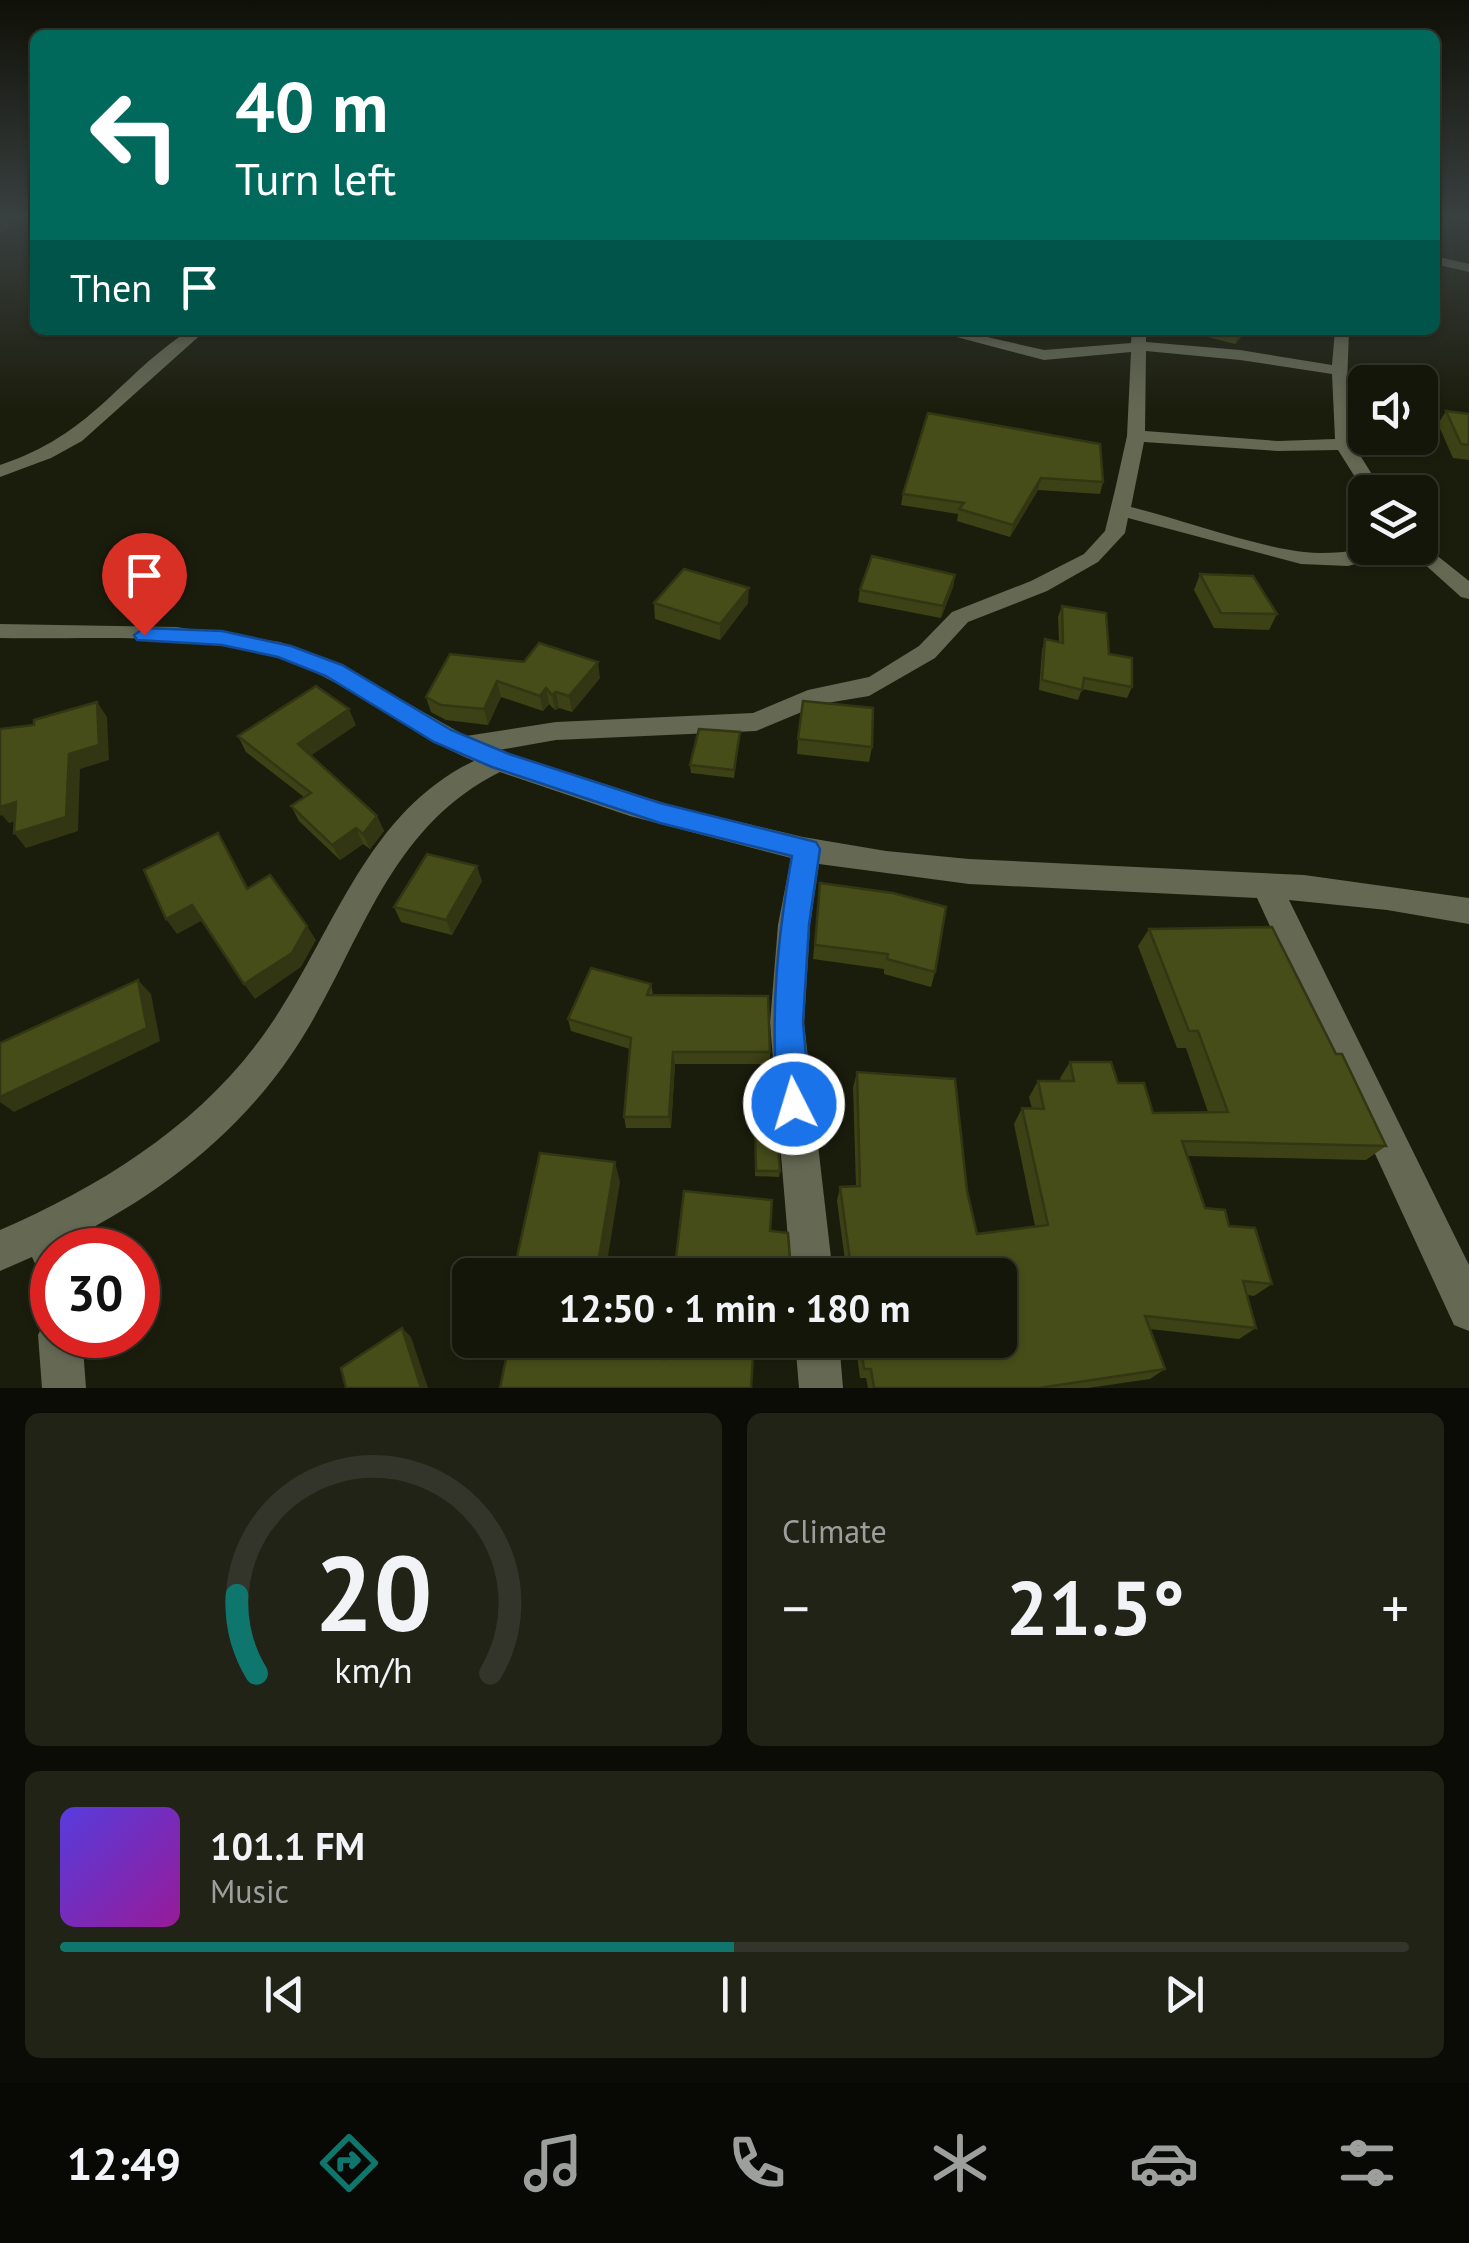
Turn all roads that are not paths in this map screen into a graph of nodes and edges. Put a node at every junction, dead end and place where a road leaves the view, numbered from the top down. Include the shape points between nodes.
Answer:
1 (190, 335) edge
2 (958, 335) edge
3 (1342, 335) edge
4 (1140, 338) edge
5 (1340, 371) junction
6 (1136, 436) junction
7 (1344, 444) junction
8 (0, 471) edge
9 (1363, 475) edge
10 (1120, 510) junction
11 (1348, 560) edge
12 (1438, 565) edge
13 (1469, 592) edge
14 (0, 631) edge
15 (464, 746) junction
16 (500, 760) junction
17 (806, 849) junction
18 (1266, 886) junction
19 (1469, 911) edge
20 (72, 1228) edge
21 (30, 1246) edge
22 (0, 1251) edge
23 (810, 1258) edge
24 (1469, 1310) edge
25 (62, 1358) edge
26 (819, 1358) edge
27 (64, 1388) edge
28 (821, 1388) edge

1 - 8 street via 84,432
2 - 4 street via 1077,356
3 - 5 street
4 - 5 street
4 - 6 street
5 - 7 street
6 - 7 street
6 - 10 street
7 - 9 street
10 - 11 street via 1315,560
10 - 15 street via 1109,543 1091,558 960,617 927,652 868,688 817,696 748,724 556,731
12 - 13 street
14 - 15 street via 208,637 283,651 334,671
15 - 16 street
16 - 17 street via 660,813
16 - 20 street via 446,789 414,821 374,874 279,1044 226,1105
17 - 18 street via 953,870
17 - 23 street via 787,1022
18 - 19 street
18 - 24 street
21 - 22 street
25 - 27 street
26 - 28 street

